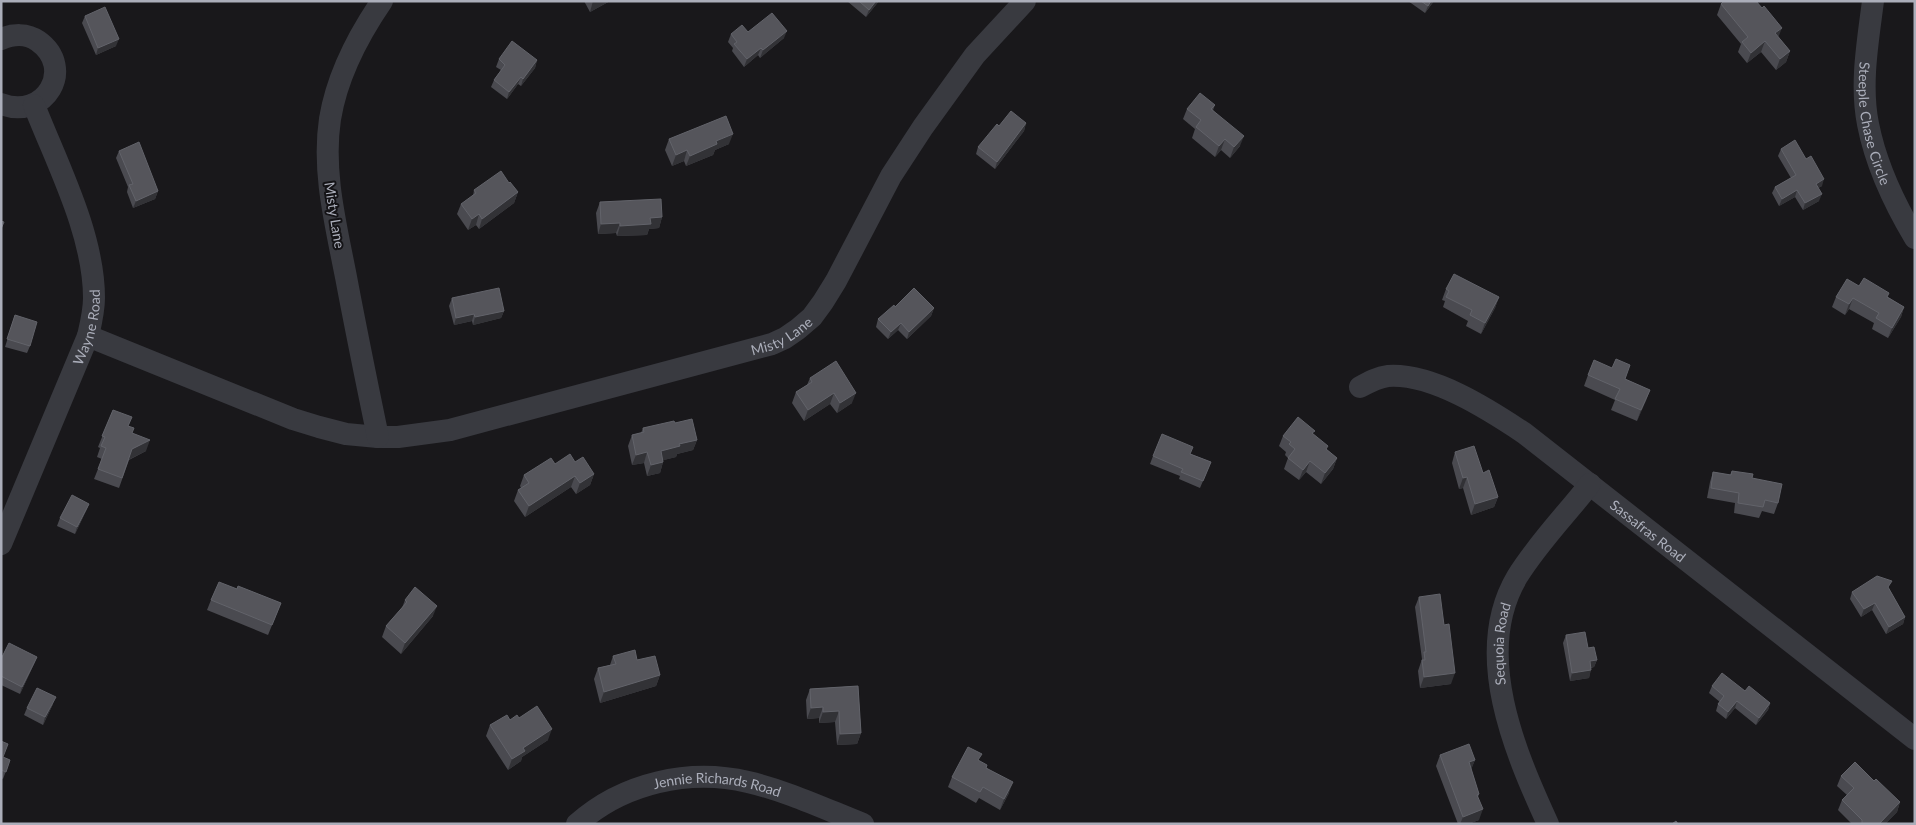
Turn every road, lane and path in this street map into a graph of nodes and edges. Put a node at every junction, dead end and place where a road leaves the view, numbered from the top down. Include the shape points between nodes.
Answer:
1 (382, 1) edge
2 (1025, 1) edge
3 (1872, 1) edge
4 (1, 39) edge
5 (1, 104) edge
6 (34, 106) junction
7 (1915, 238) edge
8 (88, 336) junction
9 (1360, 387) dead end
10 (378, 437) junction
11 (1590, 484) junction
12 (1, 544) edge
13 (1915, 739) edge
14 (577, 824) edge
15 (863, 824) edge
16 (1548, 824) edge

1 - 10 street, Misty Lane via 361,35 342,77 330,119 328,164 333,210
2 - 10 street, Misty Lane via 956,79 891,176 823,302 812,317 785,338 450,430
3 - 7 street, Steeple Chase Circle via 1866,63 1868,123 1888,186
4 - 6 street via 22,35 34,38 52,56 55,79 43,99
5 - 6 street via 22,109
6 - 8 street, Wayne Road via 74,205 88,255 94,299
8 - 10 street, Misty Lane via 293,419 346,434
8 - 12 street, Wayne Road
9 - 11 street, Sassafras Road via 1387,376 1406,376 1434,384 1486,408
11 - 13 street, Sassafras Road
11 - 16 street, Sequoia Road via 1541,541 1516,579 1503,611 1498,647 1501,685 1510,728 1524,772
14 - 15 street, Jennie Richards Road via 600,806 648,784 700,776 749,782

